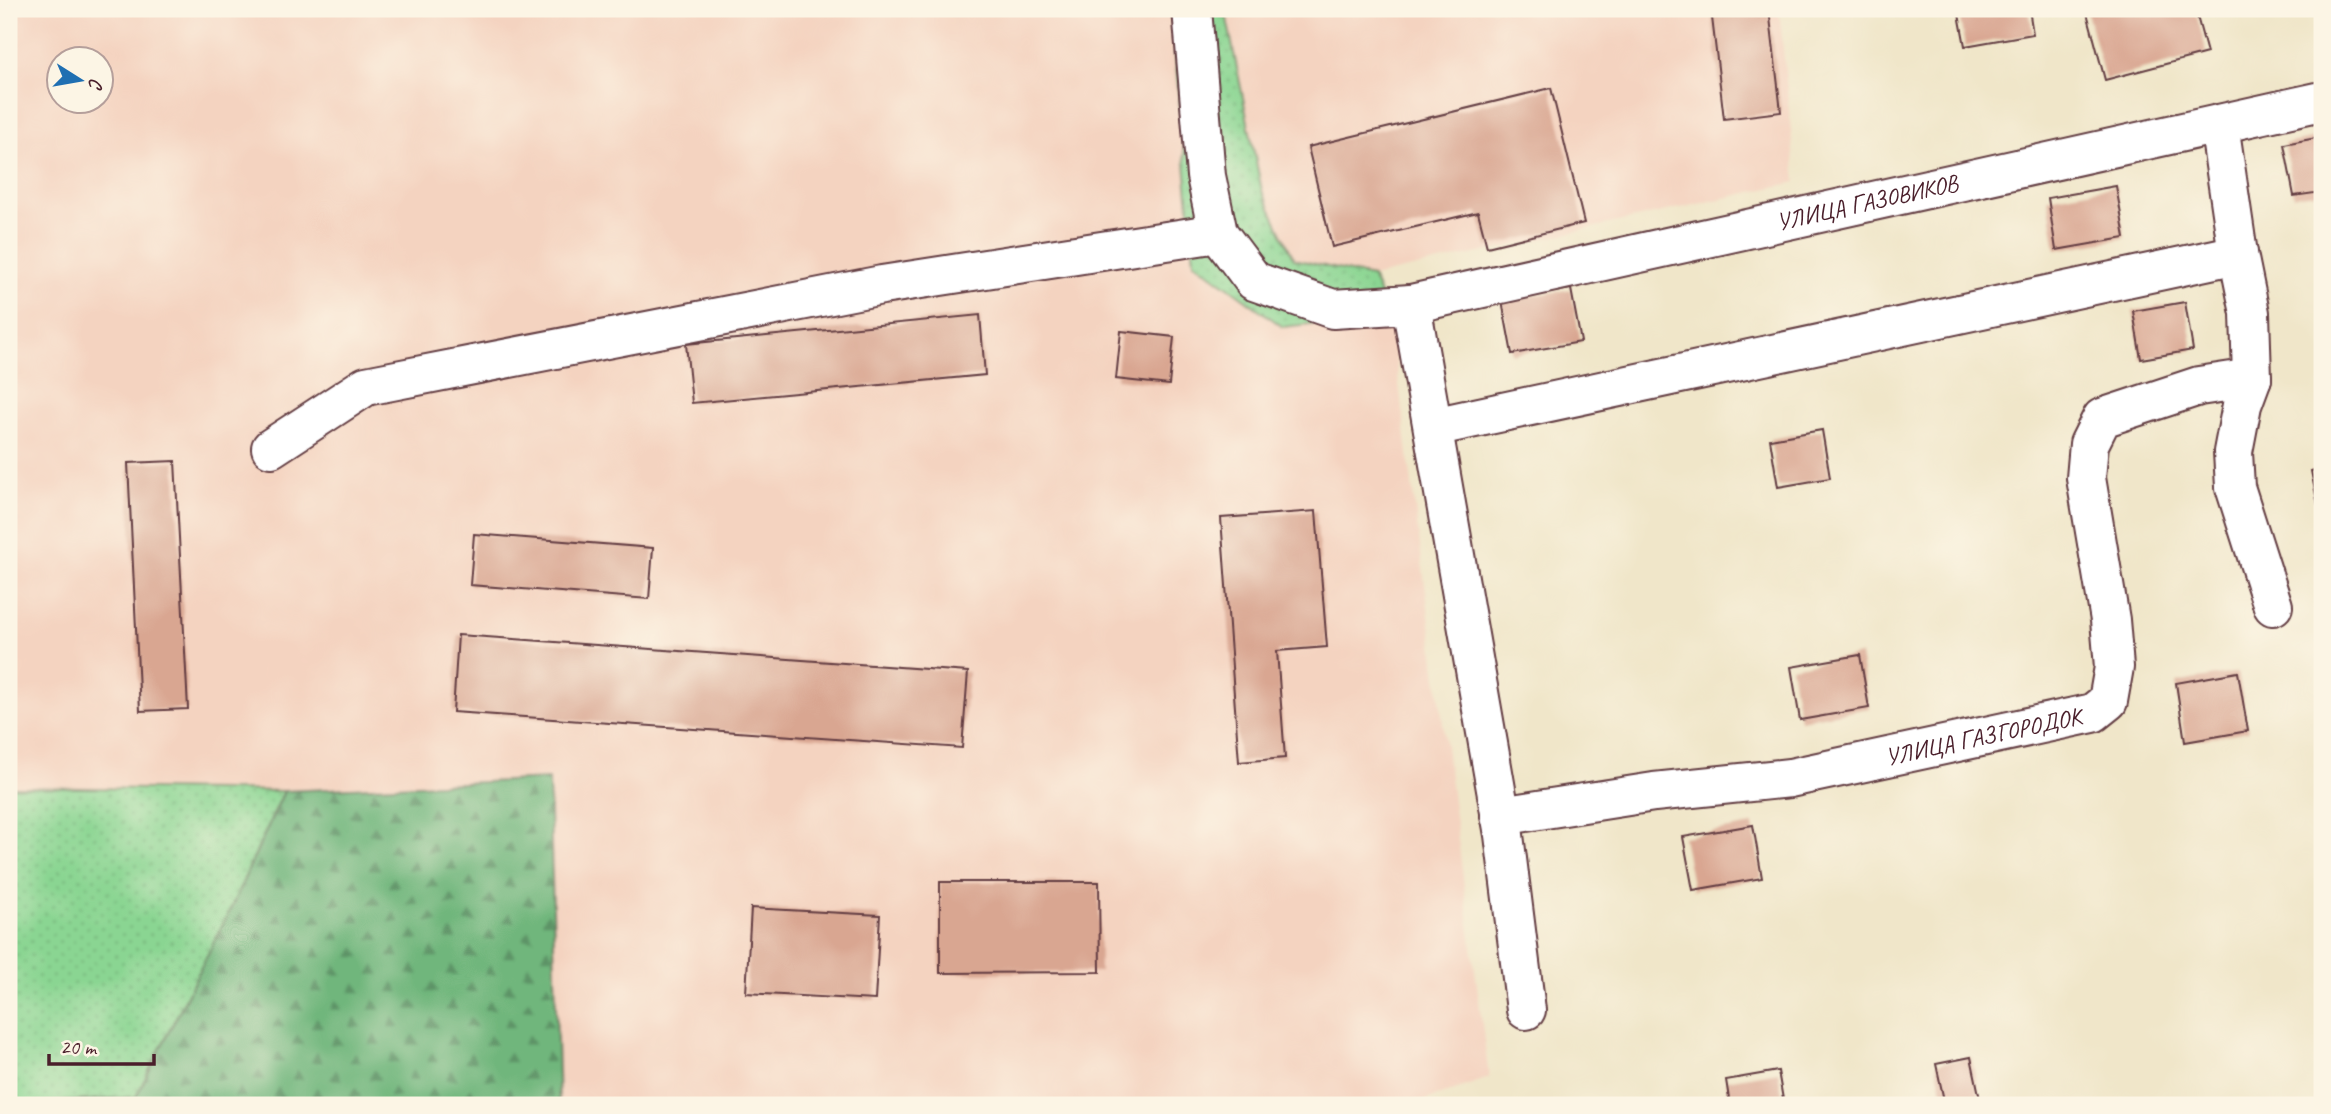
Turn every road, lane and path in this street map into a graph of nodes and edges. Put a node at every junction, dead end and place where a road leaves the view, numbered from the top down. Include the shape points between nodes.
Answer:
1 (1192, 9) edge
2 (2322, 101) edge
3 (2219, 124) junction
4 (1217, 233) junction
5 (2238, 254) junction
6 (1411, 304) junction
7 (2252, 379) junction
8 (1433, 427) junction
9 (271, 448) dead end
10 (2273, 606) dead end
11 (1500, 816) junction
12 (1526, 1010) dead end

1 - 4 street via 1206,176
2 - 3 street, УЛИЦА ГАЗОВИКОВ
3 - 5 street
3 - 6 street, УЛИЦА ГАЗОВИКОВ
4 - 6 street, УЛИЦА ГАЗОВИКОВ via 1254,281 1333,309
4 - 9 street via 882,285 366,386
5 - 7 street via 2250,313
5 - 8 street
6 - 8 street
7 - 10 street via 2233,452 2235,487
7 - 11 street, УЛИЦА ГАЗГОРОДОК via 2199,386 2102,418 2089,444 2087,478 2114,667 2108,701 2093,713 1790,778 1654,792
8 - 11 street
11 - 12 street

